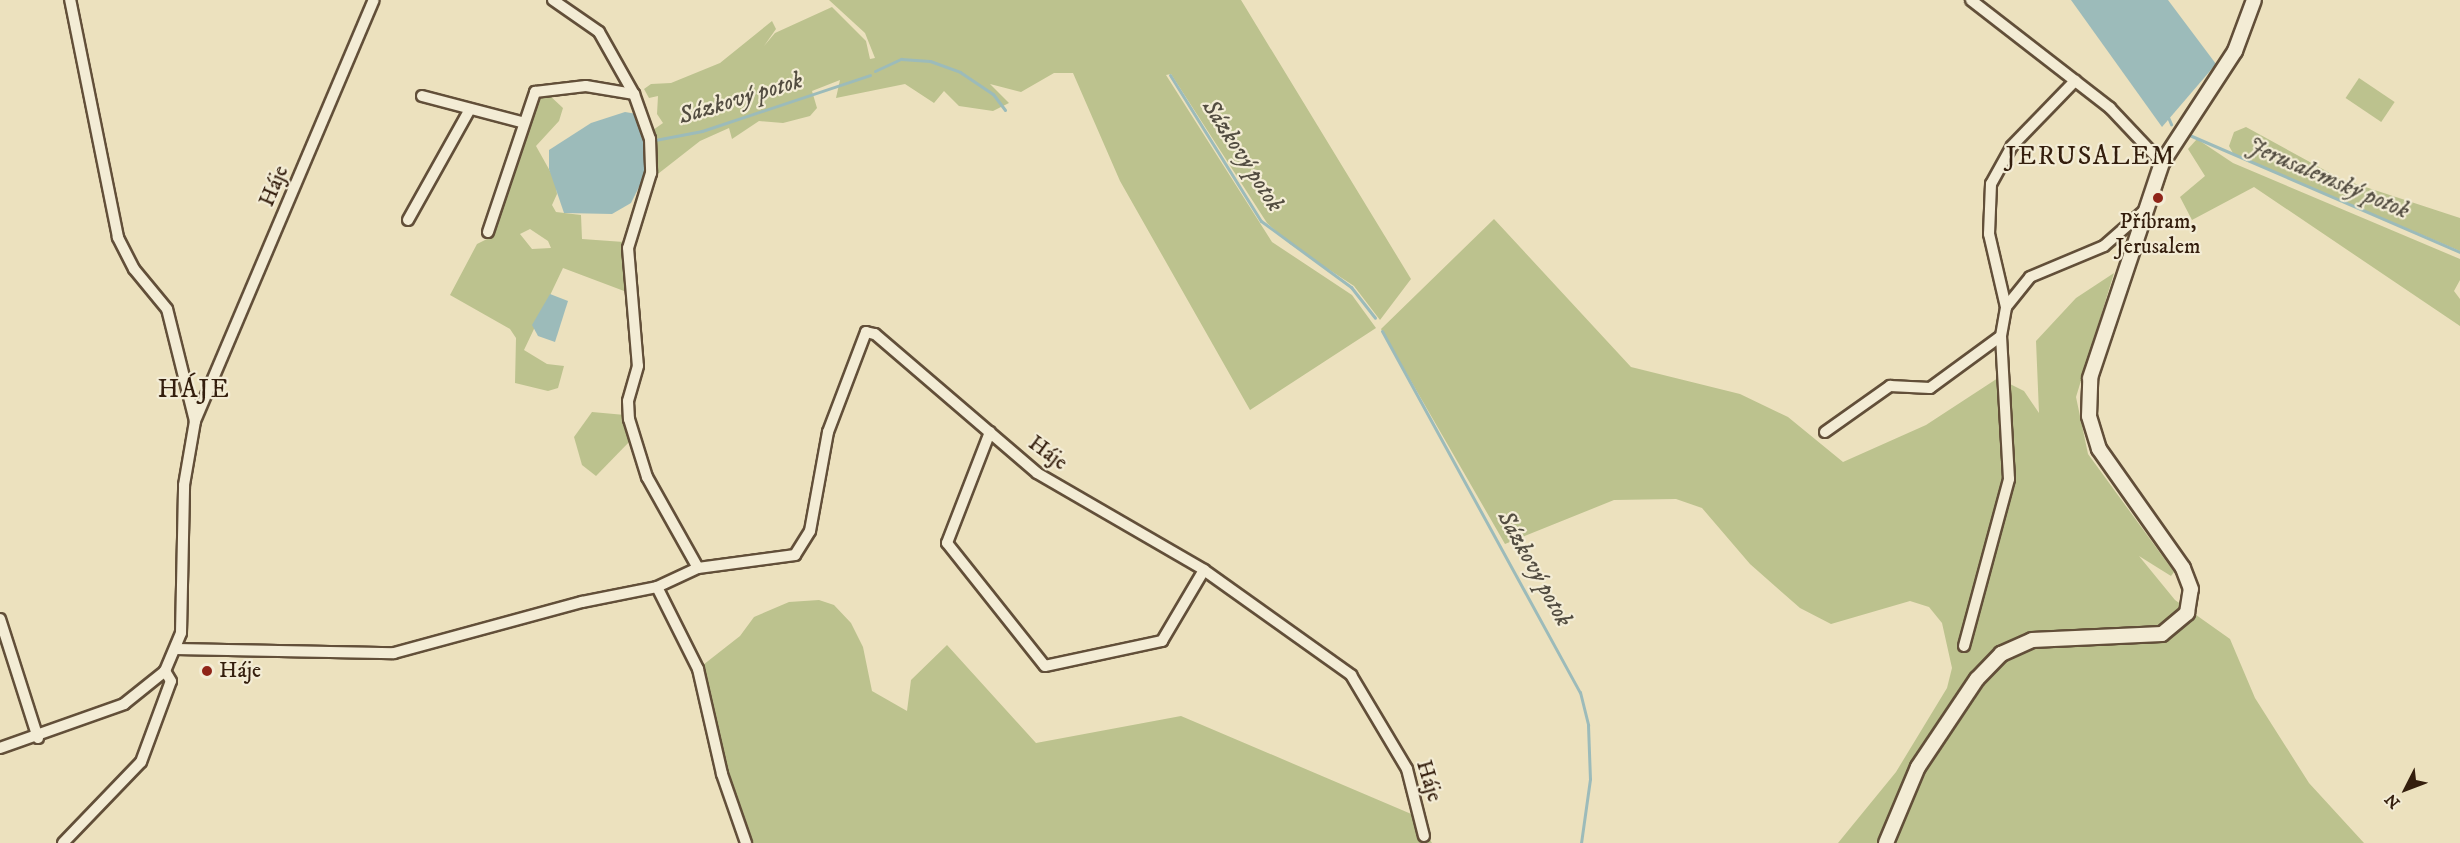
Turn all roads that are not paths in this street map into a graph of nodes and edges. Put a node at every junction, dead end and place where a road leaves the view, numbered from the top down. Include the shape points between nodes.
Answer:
1 (70, 0) edge
2 (374, 0) edge
3 (553, 0) edge
4 (1971, 0) edge
5 (2254, 0) edge
6 (2075, 81) junction
7 (634, 94) junction
8 (422, 96) dead end
9 (470, 109) junction
10 (521, 122) junction
11 (2162, 164) junction
12 (2146, 209) junction
13 (408, 220) dead end
14 (488, 232) dead end
15 (2006, 308) junction
16 (2001, 336) junction
17 (195, 421) junction
18 (990, 432) junction
19 (1825, 432) dead end
20 (698, 568) junction
21 (1204, 570) junction
22 (657, 587) junction
23 (0, 619) edge
24 (1964, 646) dead end
25 (176, 649) junction
26 (165, 671) junction
27 (38, 738) junction
28 (0, 748) edge
29 (1424, 836) dead end
30 (63, 843) edge
31 (747, 843) edge
32 (1887, 843) edge

1 - 17 street, Háje via 118,237 134,269 167,309
2 - 17 street, Háje
3 - 7 street via 599,32
4 - 6 street
5 - 11 street via 2235,51
6 - 11 street via 2110,108
6 - 15 street via 2012,146 1991,184 1989,234
7 - 10 street via 586,86 535,92
7 - 20 street via 653,162 628,248 638,366 627,401 629,419 647,477
8 - 9 street
9 - 10 street
9 - 13 street
10 - 14 street
11 - 12 street
12 - 15 street via 2104,246 2039,270
12 - 32 street via 2095,359 2089,416 2106,464 2189,579 2187,614 2162,634 2042,639 2001,654 1977,679 1918,767
15 - 16 street
16 - 19 street via 1930,388 1890,386
16 - 24 street via 2009,479
17 - 25 street, Háje via 184,485 185,587
18 - 20 street, Háje via 866,332 828,432 810,531 801,550 785,559
18 - 21 street, Háje via 1037,473
18 - 21 street via 947,543 1045,666 1162,641
20 - 22 street, Háje
21 - 29 street, Háje via 1351,675 1396,744
22 - 25 street, Háje via 582,602 394,653
22 - 31 street via 700,677 722,774
23 - 27 street
25 - 26 street, Háje
26 - 27 street, Háje via 116,708
26 - 30 street via 171,681 141,762
27 - 28 street, Háje

